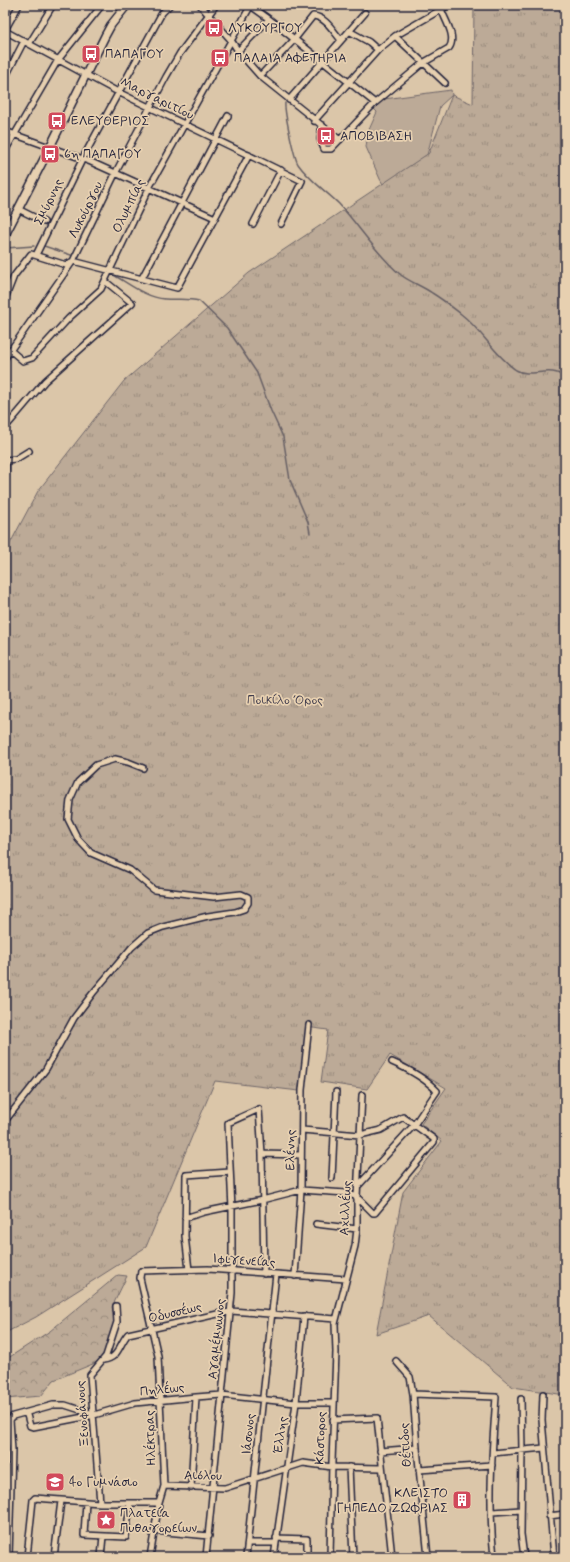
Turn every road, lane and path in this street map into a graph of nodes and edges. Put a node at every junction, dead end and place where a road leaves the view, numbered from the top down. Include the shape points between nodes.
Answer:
1 (19, 5) edge
2 (53, 5) edge
3 (102, 5) edge
4 (127, 5) edge
5 (170, 5) edge
6 (200, 5) edge
7 (216, 5) edge
8 (449, 5) edge
9 (251, 6) edge
10 (441, 9) junction
11 (365, 13) dead end
12 (208, 14) junction
13 (269, 20) junction
14 (5, 31) edge
15 (349, 31) junction
16 (395, 36) junction
17 (232, 40) junction
18 (294, 40) junction
19 (341, 40) junction
20 (26, 43) junction
21 (378, 50) junction
22 (238, 51) junction
23 (58, 60) junction
24 (322, 62) junction
25 (423, 63) junction
26 (86, 76) junction
27 (260, 76) junction
28 (5, 78) edge
29 (349, 82) junction
30 (445, 83) dead end
31 (118, 92) junction
32 (289, 100) junction
33 (375, 103) junction
34 (150, 108) junction
35 (228, 116) dead end
36 (314, 120) junction
37 (184, 124) junction
38 (322, 126) junction
39 (5, 131) edge
40 (14, 134) junction
41 (216, 140) junction
42 (340, 140) junction
43 (50, 147) junction
44 (5, 151) edge
45 (249, 155) junction
46 (82, 158) junction
47 (281, 170) junction
48 (116, 172) junction
49 (149, 188) junction
50 (182, 202) junction
51 (18, 209) junction
52 (215, 218) junction
53 (44, 222) dead end
54 (253, 224) dead end
55 (281, 224) dead end
56 (5, 234) edge
57 (36, 255) junction
58 (73, 261) junction
59 (111, 270) junction
60 (142, 278) junction
61 (105, 281) junction
62 (5, 299) edge
63 (10, 350) junction
64 (5, 358) edge
65 (5, 428) edge
66 (29, 451) dead end
67 (6, 460) edge
68 (5, 480) edge
69 (143, 768) dead end
70 (309, 1024) dead end
71 (392, 1062) dead end
72 (336, 1092) dead end
73 (362, 1095) dead end
74 (5, 1120) edge
75 (414, 1125) junction
76 (302, 1130) junction
77 (334, 1133) junction
78 (360, 1135) junction
79 (262, 1154) junction
80 (302, 1155) junction
81 (230, 1172) junction
82 (332, 1178) dead end
83 (358, 1186) junction
84 (301, 1190) junction
85 (357, 1197) junction
86 (262, 1200) junction
87 (232, 1206) junction
88 (185, 1218) junction
89 (316, 1224) dead end
90 (357, 1229) junction
91 (189, 1270) junction
92 (141, 1271) joint
93 (232, 1271) junction
94 (264, 1274) junction
95 (276, 1274) junction
96 (295, 1276) junction
97 (346, 1279) junction
98 (116, 1306) dead end
99 (231, 1311) junction
100 (272, 1313) junction
101 (304, 1316) junction
102 (336, 1319) junction
103 (153, 1330) junction
104 (103, 1360) junction
105 (396, 1361) dead end
106 (414, 1394) junction
107 (543, 1394) dead end
108 (222, 1395) junction
109 (196, 1397) junction
110 (263, 1399) junction
111 (521, 1399) dead end
112 (160, 1401) junction
113 (296, 1403) junction
114 (334, 1403) junction
115 (24, 1413) junction
116 (94, 1415) junction
117 (333, 1420) junction
118 (417, 1448) junction
119 (544, 1448) junction
120 (522, 1450) junction
121 (380, 1452) junction
122 (493, 1453) junction
123 (492, 1465) junction
124 (332, 1467) junction
125 (349, 1467) junction
126 (287, 1468) junction
127 (381, 1468) junction
128 (419, 1470) junction
129 (256, 1478) junction
130 (164, 1486) junction
131 (191, 1488) junction
132 (214, 1488) junction
133 (61, 1501) junction
134 (86, 1502) junction
135 (100, 1503) junction
136 (130, 1503) junction
137 (159, 1503) junction
138 (5, 1508) edge
139 (11, 1508) junction
140 (521, 1510) junction
141 (492, 1512) junction
142 (565, 1514) edge
143 (549, 1516) junction
144 (154, 1531) junction
145 (103, 1536) junction
146 (208, 1536) junction
147 (276, 1540) junction
148 (248, 1543) junction
149 (9, 1557) edge
150 (27, 1557) edge
151 (54, 1557) edge
152 (101, 1557) edge
153 (150, 1557) edge
154 (206, 1557) edge
155 (246, 1557) edge
156 (274, 1557) edge
157 (307, 1557) edge
158 (330, 1557) edge
159 (353, 1557) edge
160 (392, 1557) edge
161 (428, 1557) edge
162 (494, 1557) edge
163 (524, 1557) edge
164 (554, 1557) edge

1 - 14 street
2 - 20 street
3 - 23 street
4 - 26 street via 108,30
5 - 31 street, Σμύρνης via 162,13
6 - 12 street
7 - 12 street, Λυκούργου
8 - 10 street
9 - 13 street
9 - 17 street, Ολυμπίας
10 - 16 street
10 - 25 street via 452,39 451,45
11 - 15 street
12 - 17 street
12 - 34 street, Λυκούργου via 180,53
13 - 18 street
13 - 22 street
14 - 20 street, Μαργαριτίου
15 - 19 street
15 - 21 street
16 - 21 street
16 - 25 street
17 - 22 street
17 - 37 street, Ολυμπίας
18 - 19 street via 313,16 324,20
18 - 24 street
18 - 27 street
19 - 24 street
20 - 23 street, Μαργαριτίου
20 - 28 street
21 - 29 street
22 - 27 street
23 - 26 street, Μαργαριτίου
23 - 40 street
24 - 29 street
24 - 32 street
25 - 30 street
25 - 33 street
26 - 31 street, Μαργαριτίου
26 - 43 street
27 - 32 street
29 - 33 street
29 - 36 street
31 - 34 street, Μαργαριτίου
31 - 46 street, Σμύρνης
32 - 36 street
33 - 42 street
34 - 37 street, Μαργαριτίου
34 - 48 street, Λυκούργου
35 - 41 street
36 - 38 street
37 - 41 street, Μαργαριτίου
37 - 49 street, Ολυμπίας
38 - 42 street
38 - 42 street via 320,139 324,149 331,149
39 - 40 street
40 - 43 street
40 - 44 street
41 - 45 street, Μαργαριτίου
41 - 50 street
43 - 46 street
43 - 51 street
45 - 47 street, Μαργαριτίου
45 - 52 street
46 - 48 street
46 - 57 street, Σμύρνης
47 - 54 street
47 - 55 street, Μαργαριτίου via 302,181
48 - 49 street
48 - 58 street, Λυκούργου
49 - 50 street
49 - 59 street, Ολυμπίας
50 - 52 street
50 - 60 street
51 - 53 street
51 - 56 street
52 - 60 street via 177,288
57 - 58 street via 66,265
57 - 62 street, Σμύρνης via 31,254 14,276
58 - 59 street
58 - 63 street, Λυκούργου
59 - 60 street
59 - 61 street, Ολυμπίας
61 - 63 street, Ολυμπίας via 99,291 69,318 32,358 24,361
61 - 65 street via 132,303 45,381
63 - 64 street, Λυκούργου
66 - 67 street via 16,460
67 - 68 street
69 - 74 street via 115,759 96,765 78,782 70,800 68,819 78,839 91,853 130,870 154,890 214,897 241,894 248,897 248,903 244,909 235,912 163,927 148,933 137,942 74,1018 46,1069
70 - 76 street, Ελένης via 302,1090
71 - 75 street via 416,1074 437,1091
72 - 77 street
73 - 78 street, Αχιλλέως
75 - 78 street via 403,1118 381,1130
75 - 83 street
75 - 85 street via 434,1139 434,1142 375,1213
76 - 77 street
76 - 80 street, Ελένης
77 - 78 street
77 - 82 street
78 - 83 street, Αχιλλέως
79 - 80 street
79 - 81 street, Αγαμέμνωνος via 259,1110 228,1123
79 - 86 street
80 - 84 street, Ελένης
81 - 87 street, Αγαμέμνωνος
81 - 88 street via 186,1175
83 - 85 street, Αχιλλέως
84 - 85 street via 346,1193
84 - 86 street
84 - 96 street, Ελένης
85 - 90 street, Αχιλλέως
86 - 87 street
86 - 94 street
87 - 88 street
87 - 93 street, Αγαμέμνωνος
88 - 91 street
89 - 90 street
90 - 97 street, Αχιλλέως
91 - 92 street, Ιφιγενείας
91 - 93 street, Ιφιγενείας
92 - 103 street, Ηλέκτρας via 140,1278
93 - 94 street, Ιφιγενείας
93 - 99 street, Αγαμέμνωνος
94 - 95 street, Ιφιγενείας
95 - 96 street, Ιφιγενείας
95 - 100 street, Ιάσονος
96 - 97 street, Ιφιγενείας
97 - 102 street, Αχιλλέως
98 - 104 street, Ξενοφάνους via 117,1322
99 - 100 street, Οδυσσέως
99 - 103 street, Οδυσσέως
99 - 108 street, Αγαμέμνωνος
100 - 101 street, Οδυσσέως
100 - 110 street, Ιάσονος
101 - 102 street, Οδυσσέως
101 - 113 street, Έλλης
102 - 114 street, Κάστορος
103 - 104 street, Οδυσσέως via 128,1334 117,1353 112,1358
103 - 112 street, Ηλέκτρας via 158,1356
104 - 116 street, Ξενοφάνους via 90,1375
105 - 106 street, Θέτιδος via 410,1377
106 - 118 street, Θέτιδος
106 - 122 street via 496,1397
107 - 119 street
108 - 109 street, Πηλέως
108 - 110 street, Πηλέως
108 - 132 street, Αγαμέμνωνος
109 - 112 street, Πηλέως
109 - 131 street
110 - 113 street, Πηλέως
110 - 129 street, Ιάσονος
111 - 120 street
112 - 116 street, Πηλέως via 135,1403
112 - 130 street, Ηλέκτρας
113 - 114 street, Πηλέως
113 - 126 street, Έλλης
114 - 117 street, Κάστορος
115 - 116 street via 53,1405 65,1405
115 - 116 street, Πηλέως via 33,1427
115 - 139 street via 13,1416 10,1420
116 - 135 street, Ξενοφάνους
117 - 121 street via 377,1418
117 - 124 street, Κάστορος
118 - 121 street
118 - 128 street, Θέτιδος
119 - 120 street
119 - 143 street
120 - 122 street
120 - 140 street
121 - 127 street
122 - 123 street
123 - 128 street
123 - 141 street
124 - 125 street, Αιόλου
124 - 126 street, Αιόλου via 303,1463
124 - 158 street, Κάστορος
125 - 127 street, Αιόλου
125 - 159 street
126 - 129 street, Αιόλου
126 - 147 street, Έλλης
127 - 160 street
128 - 161 street, Θέτιδος
129 - 132 street, Αιόλου via 225,1488
129 - 148 street, Ιάσονος
130 - 131 street, Αιόλου
130 - 137 street, Ηλέκτρας
131 - 132 street, Αιόλου
132 - 146 street, Αγαμέμνωνος
133 - 134 street
133 - 150 street via 55,1498 33,1500
133 - 151 street
134 - 135 street
134 - 145 street via 84,1535
135 - 136 street
136 - 137 street
136 - 145 street via 126,1537
137 - 144 street, Ηλέκτρας
138 - 139 street
139 - 149 street
140 - 141 street
140 - 163 street
141 - 162 street
142 - 143 street
143 - 164 street
144 - 146 street
144 - 153 street, Ηλέκτρας
145 - 152 street
146 - 154 street, Αγαμέμνωνος
147 - 148 street
147 - 156 street, Έλλης
147 - 157 street via 307,1539
148 - 155 street, Ιάσονος

